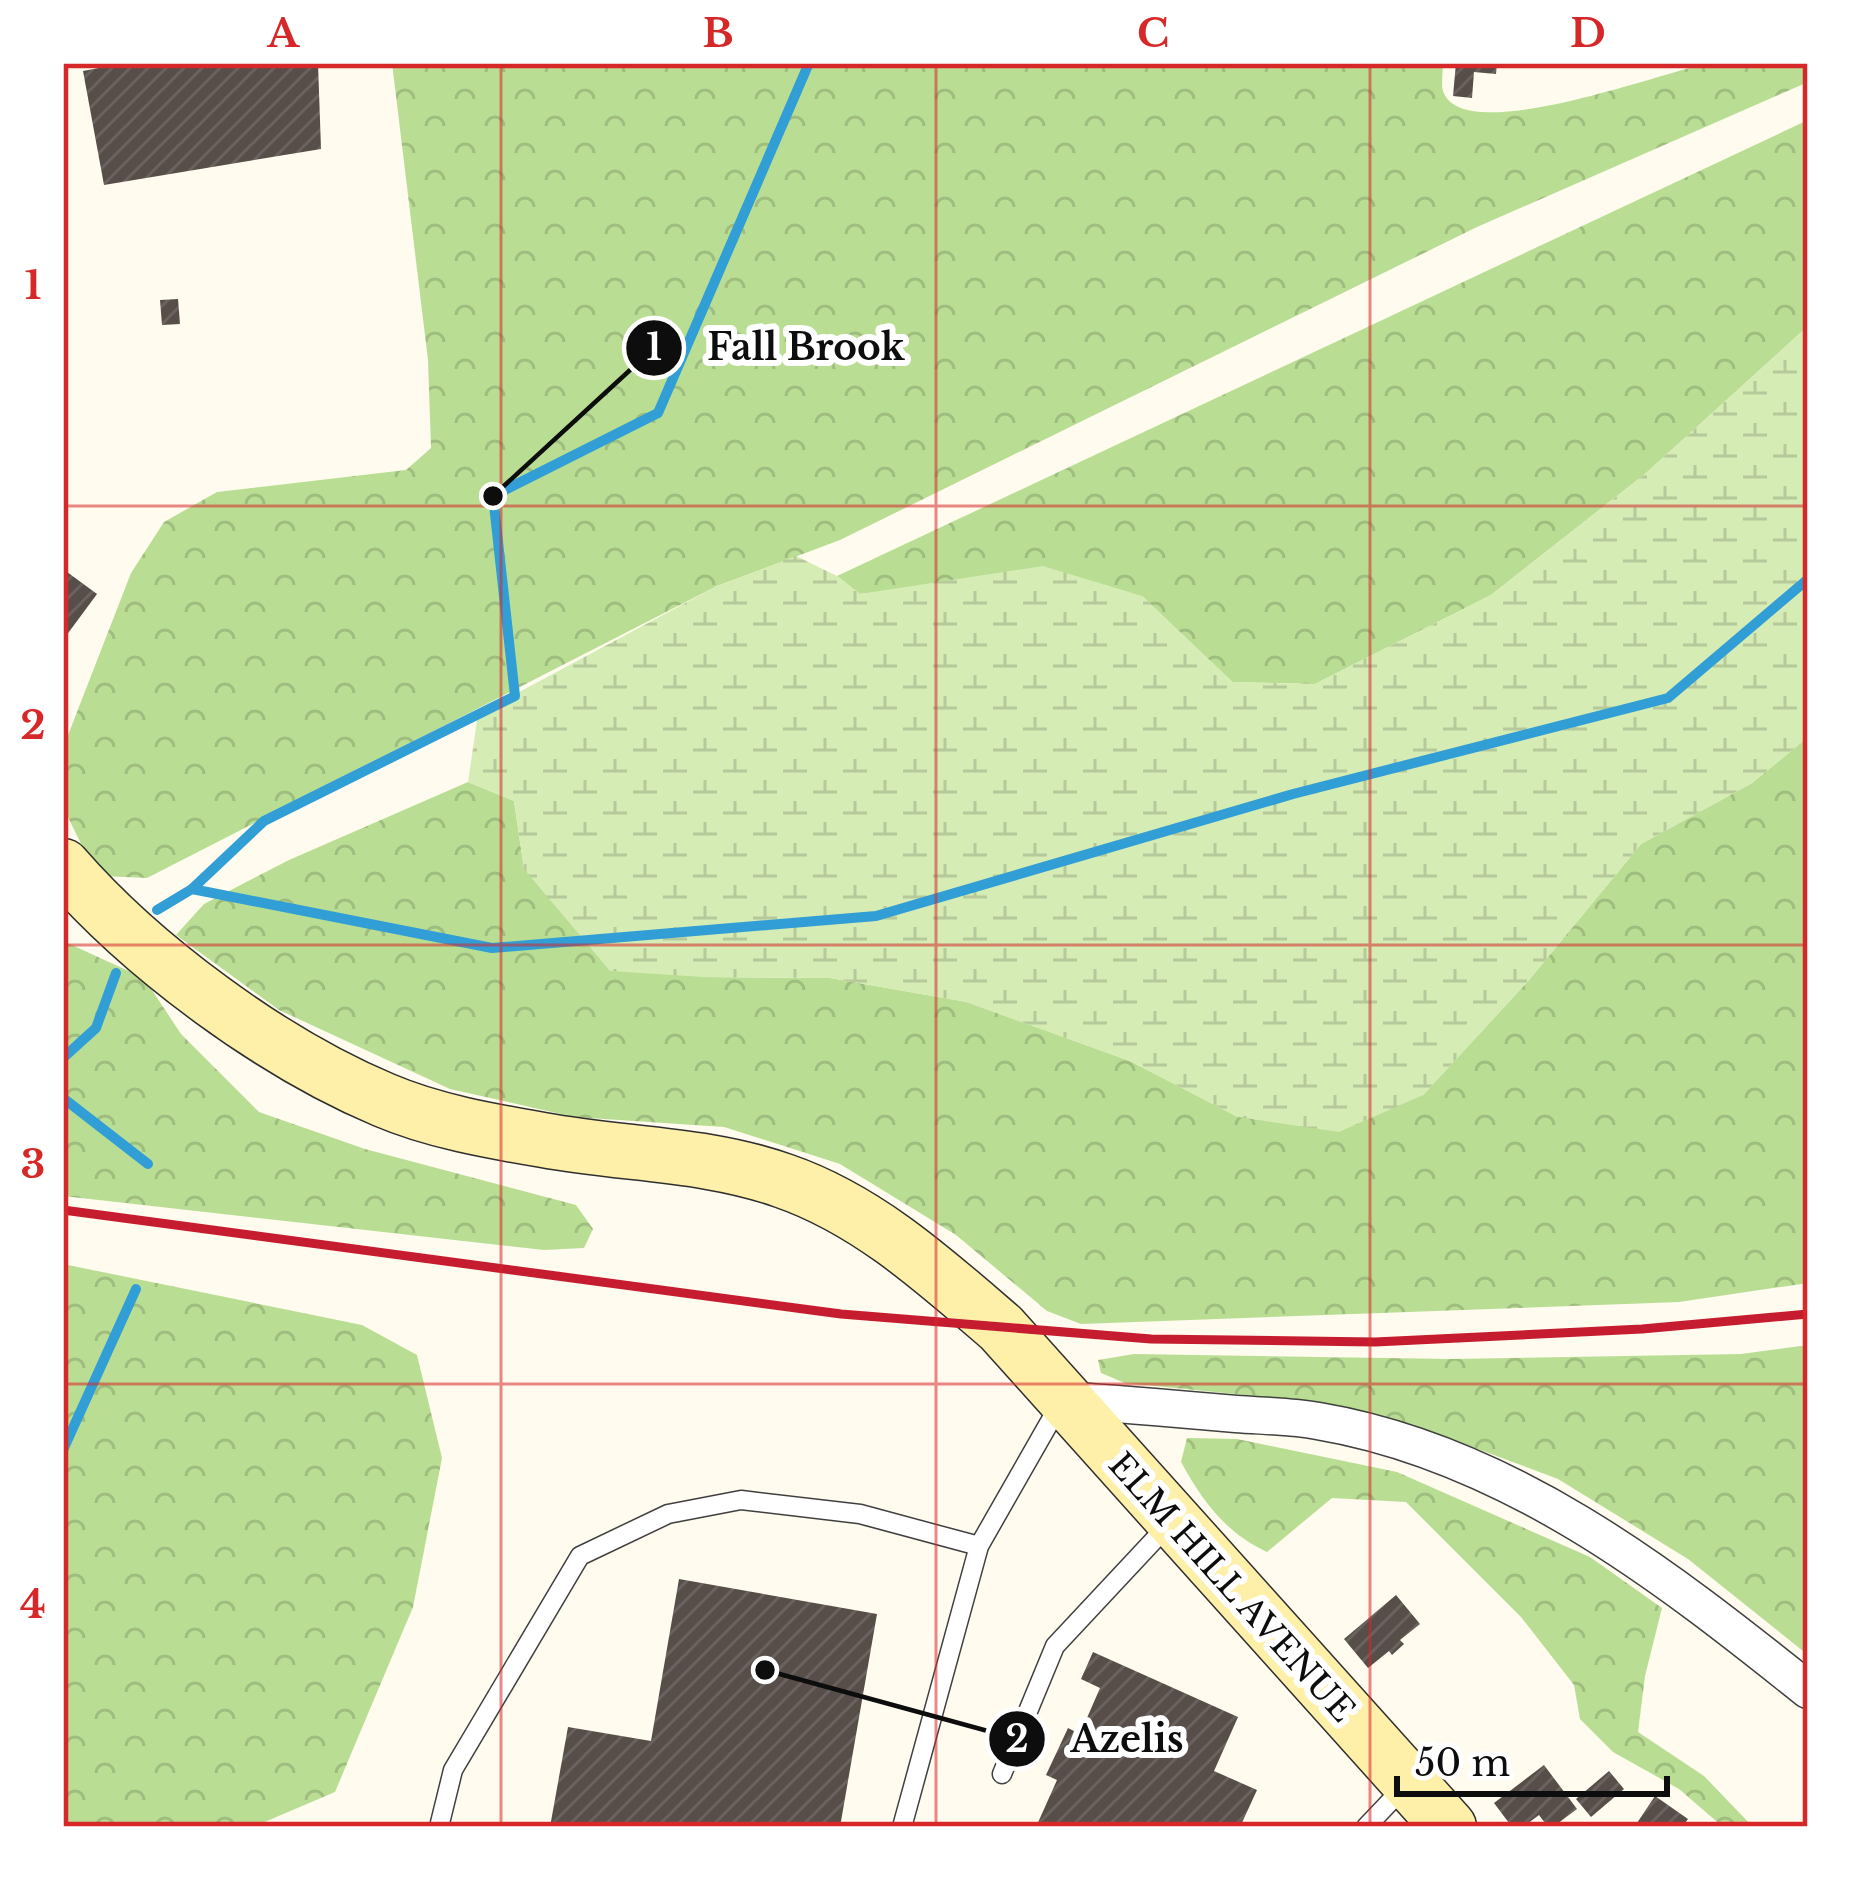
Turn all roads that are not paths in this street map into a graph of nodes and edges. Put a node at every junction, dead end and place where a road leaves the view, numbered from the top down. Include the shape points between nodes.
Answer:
1 (63, 866) edge
2 (1063, 1400) junction
3 (1172, 1520) junction
4 (979, 1546) junction
5 (1808, 1690) edge
6 (1002, 1774) dead end
7 (1409, 1783) junction
8 (439, 1827) edge
9 (902, 1827) edge
10 (1366, 1827) edge
11 (1449, 1827) edge

1 - 2 main road, ELM HILL AVENUE via 245,1025 388,1102 546,1141 708,1160 786,1181 859,1217 1001,1328
2 - 3 main road, ELM HILL AVENUE
2 - 4 lane
2 - 5 street via 1317,1421 1414,1445 1562,1512 1698,1602
3 - 6 lane via 1055,1646
3 - 7 main road, ELM HILL AVENUE
4 - 8 lane via 860,1514 741,1500 668,1514 580,1556 453,1770
4 - 9 lane
7 - 10 lane
7 - 11 main road, ELM HILL AVENUE

